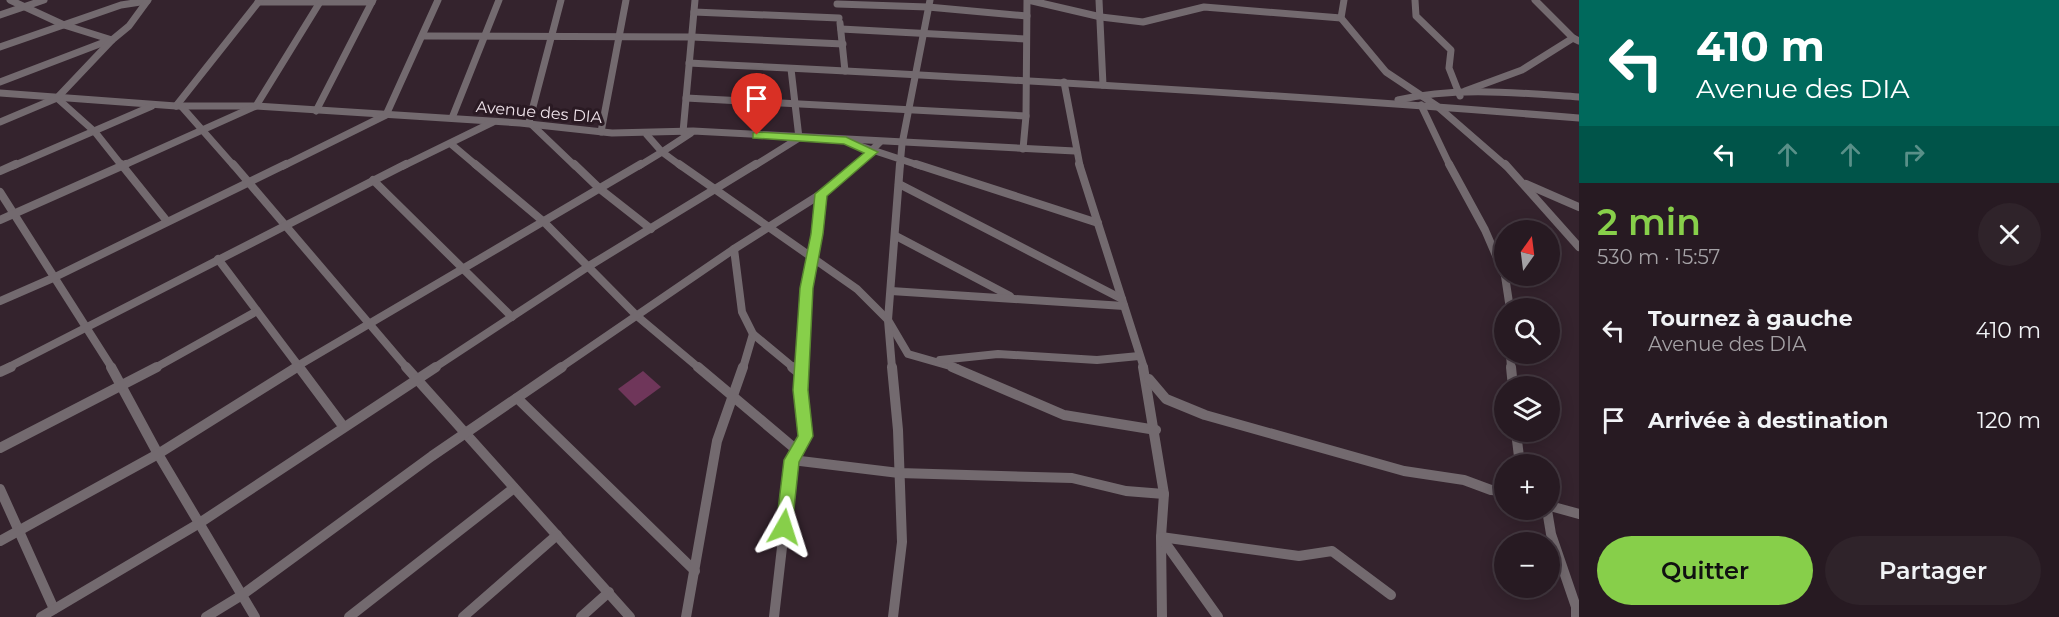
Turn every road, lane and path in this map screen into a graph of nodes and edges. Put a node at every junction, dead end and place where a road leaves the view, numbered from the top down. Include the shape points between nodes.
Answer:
1 (10, 0) edge
2 (44, 0) edge
3 (438, 0) edge
4 (499, 0) edge
5 (561, 0) edge
6 (626, 0) edge
7 (695, 0) edge
8 (1027, 0) edge
9 (1099, 0) edge
10 (1344, 0) edge
11 (1415, 0) edge
12 (1534, 0) edge
13 (148, 1) edge
14 (259, 1) edge
15 (372, 1) edge
16 (320, 2) junction
17 (837, 2) edge
18 (929, 4) edge
19 (26, 7) junction
20 (694, 12) junction
21 (0, 15) edge
22 (1027, 16) junction
23 (1101, 16) junction
24 (839, 18) junction
25 (1341, 18) junction
26 (64, 25) junction
27 (841, 29) junction
28 (923, 32) junction
29 (553, 35) junction
30 (423, 36) junction
31 (486, 36) junction
32 (619, 36) junction
33 (692, 37) junction
34 (1026, 39) junction
35 (112, 40) junction
36 (1576, 40) edge
37 (843, 44) junction
38 (0, 46) edge
39 (689, 63) junction
40 (791, 69) junction
41 (845, 71) junction
42 (915, 75) junction
43 (1026, 80) junction
44 (0, 82) edge
45 (1064, 82) junction
46 (1103, 85) junction
47 (0, 93) edge
48 (1419, 95) junction
49 (1460, 96) junction
50 (1579, 97) edge
51 (57, 98) junction
52 (686, 98) junction
53 (795, 102) junction
54 (1384, 104) junction
55 (156, 105) junction
56 (1421, 105) junction
57 (179, 106) junction
58 (256, 106) junction
59 (1437, 106) junction
60 (909, 108) junction
61 (316, 111) junction
62 (386, 115) junction
63 (1026, 116) junction
64 (452, 118) junction
65 (1579, 118) edge
66 (0, 122) edge
67 (493, 122) junction
68 (530, 122) junction
69 (202, 131) junction
70 (693, 131) junction
71 (95, 132) junction
72 (602, 132) junction
73 (683, 132) junction
74 (647, 135) junction
75 (799, 138) junction
76 (846, 141) junction
77 (880, 142) junction
78 (451, 144) junction
79 (902, 144) junction
80 (1023, 149) junction
81 (1075, 151) junction
82 (662, 152) junction
83 (872, 152) junction
84 (901, 159) junction
85 (123, 166) junction
86 (0, 171) edge
87 (373, 180) junction
88 (249, 181) junction
89 (1523, 183) junction
90 (899, 184) junction
91 (600, 189) junction
92 (714, 190) junction
93 (0, 192) edge
94 (821, 194) junction
95 (1579, 207) edge
96 (14, 214) junction
97 (0, 220) edge
98 (166, 220) junction
99 (544, 222) junction
100 (1098, 223) junction
101 (287, 225) junction
102 (768, 228) junction
103 (651, 229) junction
104 (896, 236) junction
105 (1494, 246) edge
106 (1579, 247) edge
107 (734, 249) junction
108 (813, 257) junction
109 (218, 259) junction
110 (589, 266) junction
111 (464, 269) junction
112 (53, 278) junction
113 (891, 291) junction
114 (1015, 299) junction
115 (0, 301) edge
116 (1123, 302) junction
117 (257, 311) junction
118 (637, 316) junction
119 (512, 317) junction
120 (888, 320) junction
121 (368, 326) junction
122 (88, 329) junction
123 (753, 334) junction
124 (908, 354) junction
125 (1139, 357) junction
126 (298, 366) junction
127 (0, 372) edge
128 (802, 375) junction
129 (1147, 378) junction
130 (416, 380) junction
131 (123, 386) junction
132 (517, 398) junction
133 (734, 398) junction
134 (343, 426) junction
135 (1156, 430) junction
136 (465, 434) junction
137 (0, 448) edge
138 (158, 454) junction
139 (795, 456) junction
140 (900, 473) junction
141 (514, 488) junction
142 (0, 489) edge
143 (1494, 490) edge
144 (1164, 494) junction
145 (1560, 510) edge
146 (1579, 514) edge
147 (1549, 520) edge
148 (198, 524) junction
149 (19, 530) junction
150 (557, 535) junction
151 (1161, 537) junction
152 (0, 541) edge
153 (695, 570) junction
154 (609, 592) junction
155 (242, 595) junction
156 (1391, 595) dead end
157 (54, 609) junction
158 (41, 617) edge
159 (206, 617) edge
160 (255, 617) edge
161 (349, 617) edge
162 (463, 617) edge
163 (581, 617) edge
164 (630, 617) edge
165 (686, 617) edge
166 (774, 617) edge
167 (893, 617) edge
168 (1162, 617) edge
169 (1218, 617) edge
170 (1576, 617) edge

1 - 19 street
2 - 19 street
3 - 30 street
4 - 31 street
5 - 29 street
6 - 32 street
7 - 20 street
8 - 22 street
8 - 23 street
9 - 23 street
10 - 25 street
11 - 49 street via 1416,16 1451,51 1451,79
12 - 36 street
13 - 26 street via 121,5
13 - 35 street
14 - 16 street
14 - 57 street
15 - 16 street
15 - 61 street
16 - 58 street
17 - 18 street
17 - 24 street
18 - 22 street
18 - 28 street
19 - 21 street
19 - 26 street
20 - 24 street
20 - 33 street
22 - 34 street
23 - 25 street via 1143,22 1204,7
23 - 46 street
24 - 27 street
25 - 48 street via 1386,72
26 - 35 street
26 - 38 street
27 - 28 street
27 - 37 street
28 - 34 street
28 - 42 street
29 - 31 street
29 - 32 street
29 - 68 street
30 - 31 street
30 - 62 street
31 - 64 street
32 - 33 street
32 - 72 street
33 - 37 street
33 - 39 street
34 - 43 street
35 - 44 street
35 - 51 street
36 - 49 street via 1509,79
37 - 41 street
39 - 40 street
39 - 52 street
40 - 41 street
40 - 53 street
41 - 42 street
42 - 43 street
42 - 60 street
43 - 45 street
43 - 63 street
45 - 46 street
45 - 81 street
46 - 54 street
47 - 51 street, Avenue des DIA
48 - 49 street
48 - 54 street
48 - 59 street
49 - 50 street via 1509,92
49 - 59 street
51 - 55 street, Avenue des DIA
51 - 66 street
51 - 71 street
52 - 53 street
52 - 73 street
53 - 60 street
53 - 75 street
54 - 56 street
55 - 57 street, Avenue des DIA
55 - 71 street
56 - 59 street
56 - 105 street
57 - 58 street, Avenue des DIA
57 - 69 street
58 - 61 street, Avenue des DIA
58 - 69 street
59 - 65 street
59 - 89 street via 1497,155
60 - 63 street
60 - 79 street
61 - 62 street, Avenue des DIA
62 - 64 street, Avenue des DIA
62 - 88 street
63 - 80 street
64 - 67 street, Avenue des DIA
67 - 68 street, Avenue des DIA
67 - 78 street
68 - 72 street, Avenue des DIA
68 - 91 street
69 - 85 street
69 - 88 street
70 - 73 street, Avenue des DIA
70 - 75 street, Avenue des DIA
70 - 82 street
71 - 85 street
71 - 86 street
72 - 74 street, Avenue des DIA
73 - 74 street, Avenue des DIA
74 - 82 street
75 - 76 street, Avenue des DIA
75 - 92 street
76 - 77 street, Avenue des DIA
76 - 83 street
77 - 79 street, Avenue des DIA
77 - 83 street
78 - 87 street
78 - 99 street
79 - 80 street, Avenue des DIA
79 - 84 street
80 - 81 street, Avenue des DIA
81 - 100 street
82 - 91 street
82 - 92 street
83 - 84 street
83 - 94 street
84 - 90 street
84 - 100 street
85 - 96 street
85 - 98 street
87 - 101 street
87 - 111 street
88 - 98 street
88 - 101 street
89 - 95 street
89 - 106 street
90 - 104 street
90 - 116 street
91 - 99 street
91 - 103 street
92 - 102 street
92 - 103 street
93 - 96 street
94 - 102 street
94 - 108 street
96 - 97 street
96 - 112 street
98 - 112 street
99 - 110 street
99 - 111 street
100 - 116 street
101 - 109 street
101 - 121 street
102 - 107 street
102 - 108 street
103 - 110 street
104 - 113 street
104 - 114 street
107 - 118 street
107 - 123 street via 742,312
108 - 120 street via 857,289
108 - 128 street via 807,288
109 - 117 street
109 - 122 street
110 - 118 street
110 - 119 street
111 - 119 street
111 - 121 street
112 - 115 street
112 - 122 street
113 - 114 street
113 - 120 street
114 - 116 street
116 - 125 street
117 - 126 street
117 - 131 street
118 - 132 street
118 - 133 street
119 - 130 street
120 - 124 street
120 - 140 street
121 - 126 street
121 - 130 street
122 - 127 street
122 - 131 street
123 - 128 street
123 - 133 street
124 - 125 street via 943,361 999,354 1097,360
124 - 135 street via 963,370 1064,415
125 - 129 street
126 - 134 street
126 - 138 street
128 - 139 street via 806,436
129 - 135 street
129 - 143 street via 1166,399 1205,415 1404,471 1464,480
130 - 134 street
130 - 136 street
131 - 137 street
131 - 138 street
132 - 136 street
132 - 153 street
133 - 139 street
133 - 153 street via 717,441
134 - 148 street
135 - 144 street
136 - 141 street
136 - 155 street
138 - 148 street
138 - 149 street
139 - 140 street
139 - 166 street
140 - 144 street via 1072,477 1126,491
140 - 167 street via 902,542
141 - 150 street
141 - 161 street
142 - 149 street
144 - 151 street
145 - 146 street
147 - 170 street
148 - 155 street
148 - 157 street
149 - 152 street
149 - 157 street
150 - 154 street
150 - 162 street
151 - 156 street via 1299,556 1332,551
151 - 168 street
151 - 169 street
153 - 165 street
154 - 163 street
154 - 164 street
155 - 159 street
155 - 160 street
157 - 158 street

